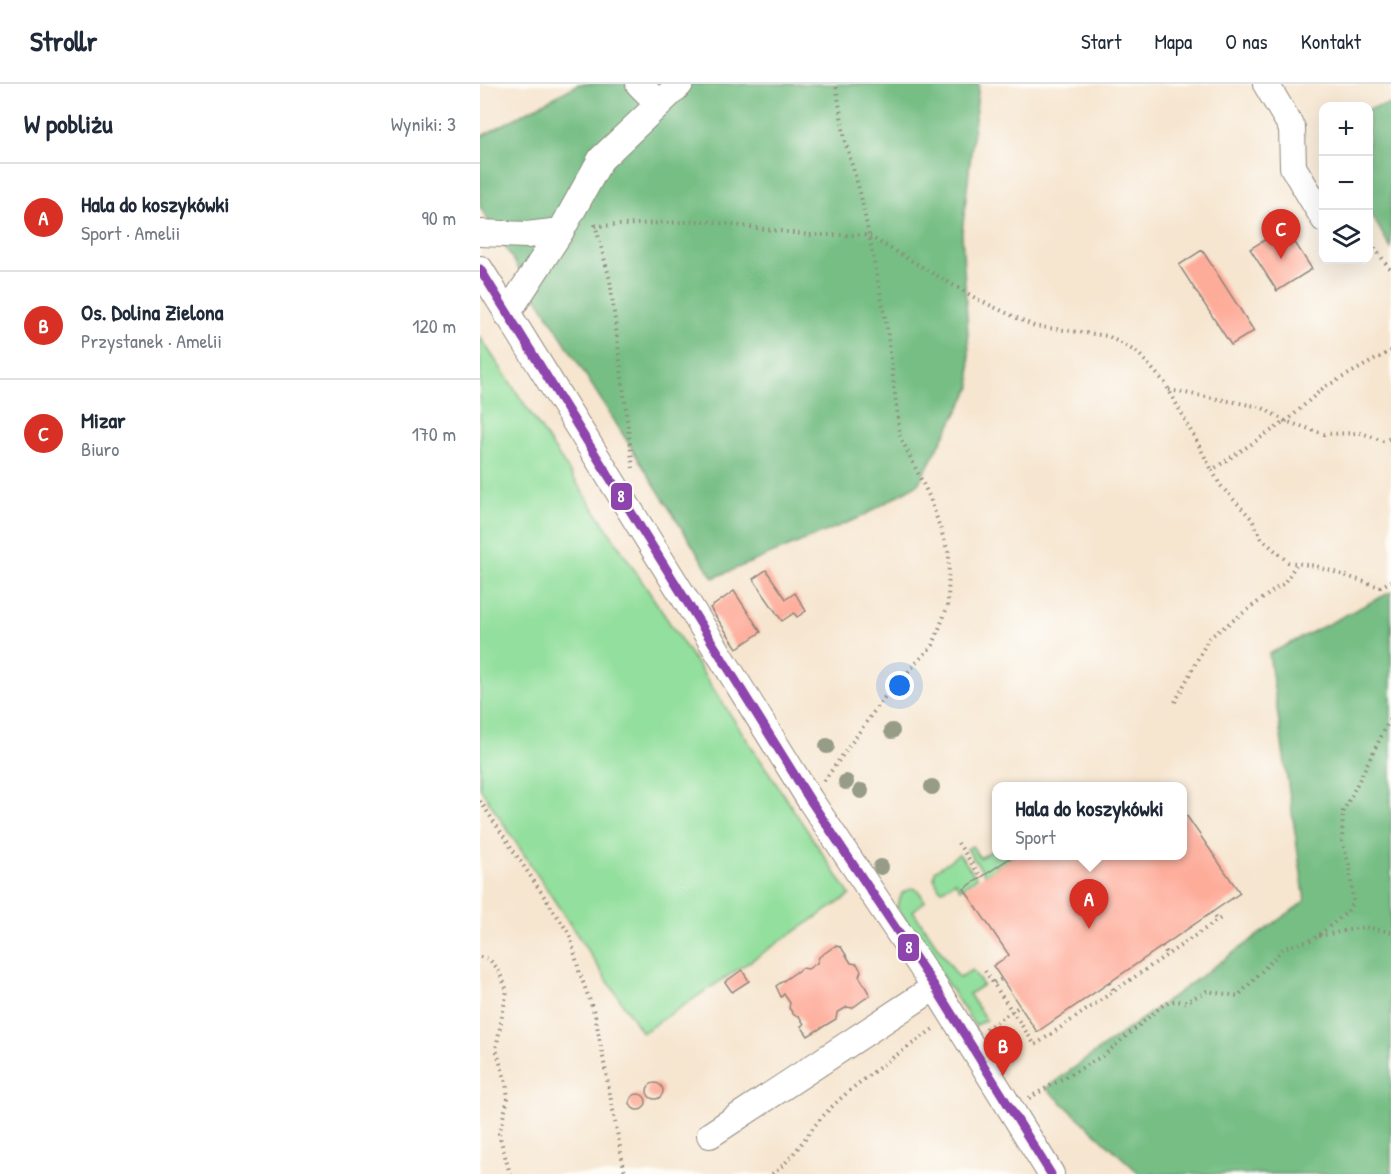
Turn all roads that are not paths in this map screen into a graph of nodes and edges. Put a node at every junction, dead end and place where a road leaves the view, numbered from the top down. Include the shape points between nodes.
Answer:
1 (639, 84) edge
2 (680, 84) edge
3 (1266, 84) edge
4 (659, 104) junction
5 (1319, 212) edge
6 (561, 231) junction
7 (480, 233) edge
8 (480, 269) edge
9 (507, 314) junction
10 (935, 987) junction
11 (710, 1135) dead end
12 (1051, 1174) edge

1 - 4 street
2 - 4 street
3 - 5 street via 1292,128 1293,167
4 - 6 street via 601,159
6 - 7 street via 527,235
6 - 9 street
8 - 9 street
9 - 10 street via 810,800
10 - 11 street
10 - 12 street

